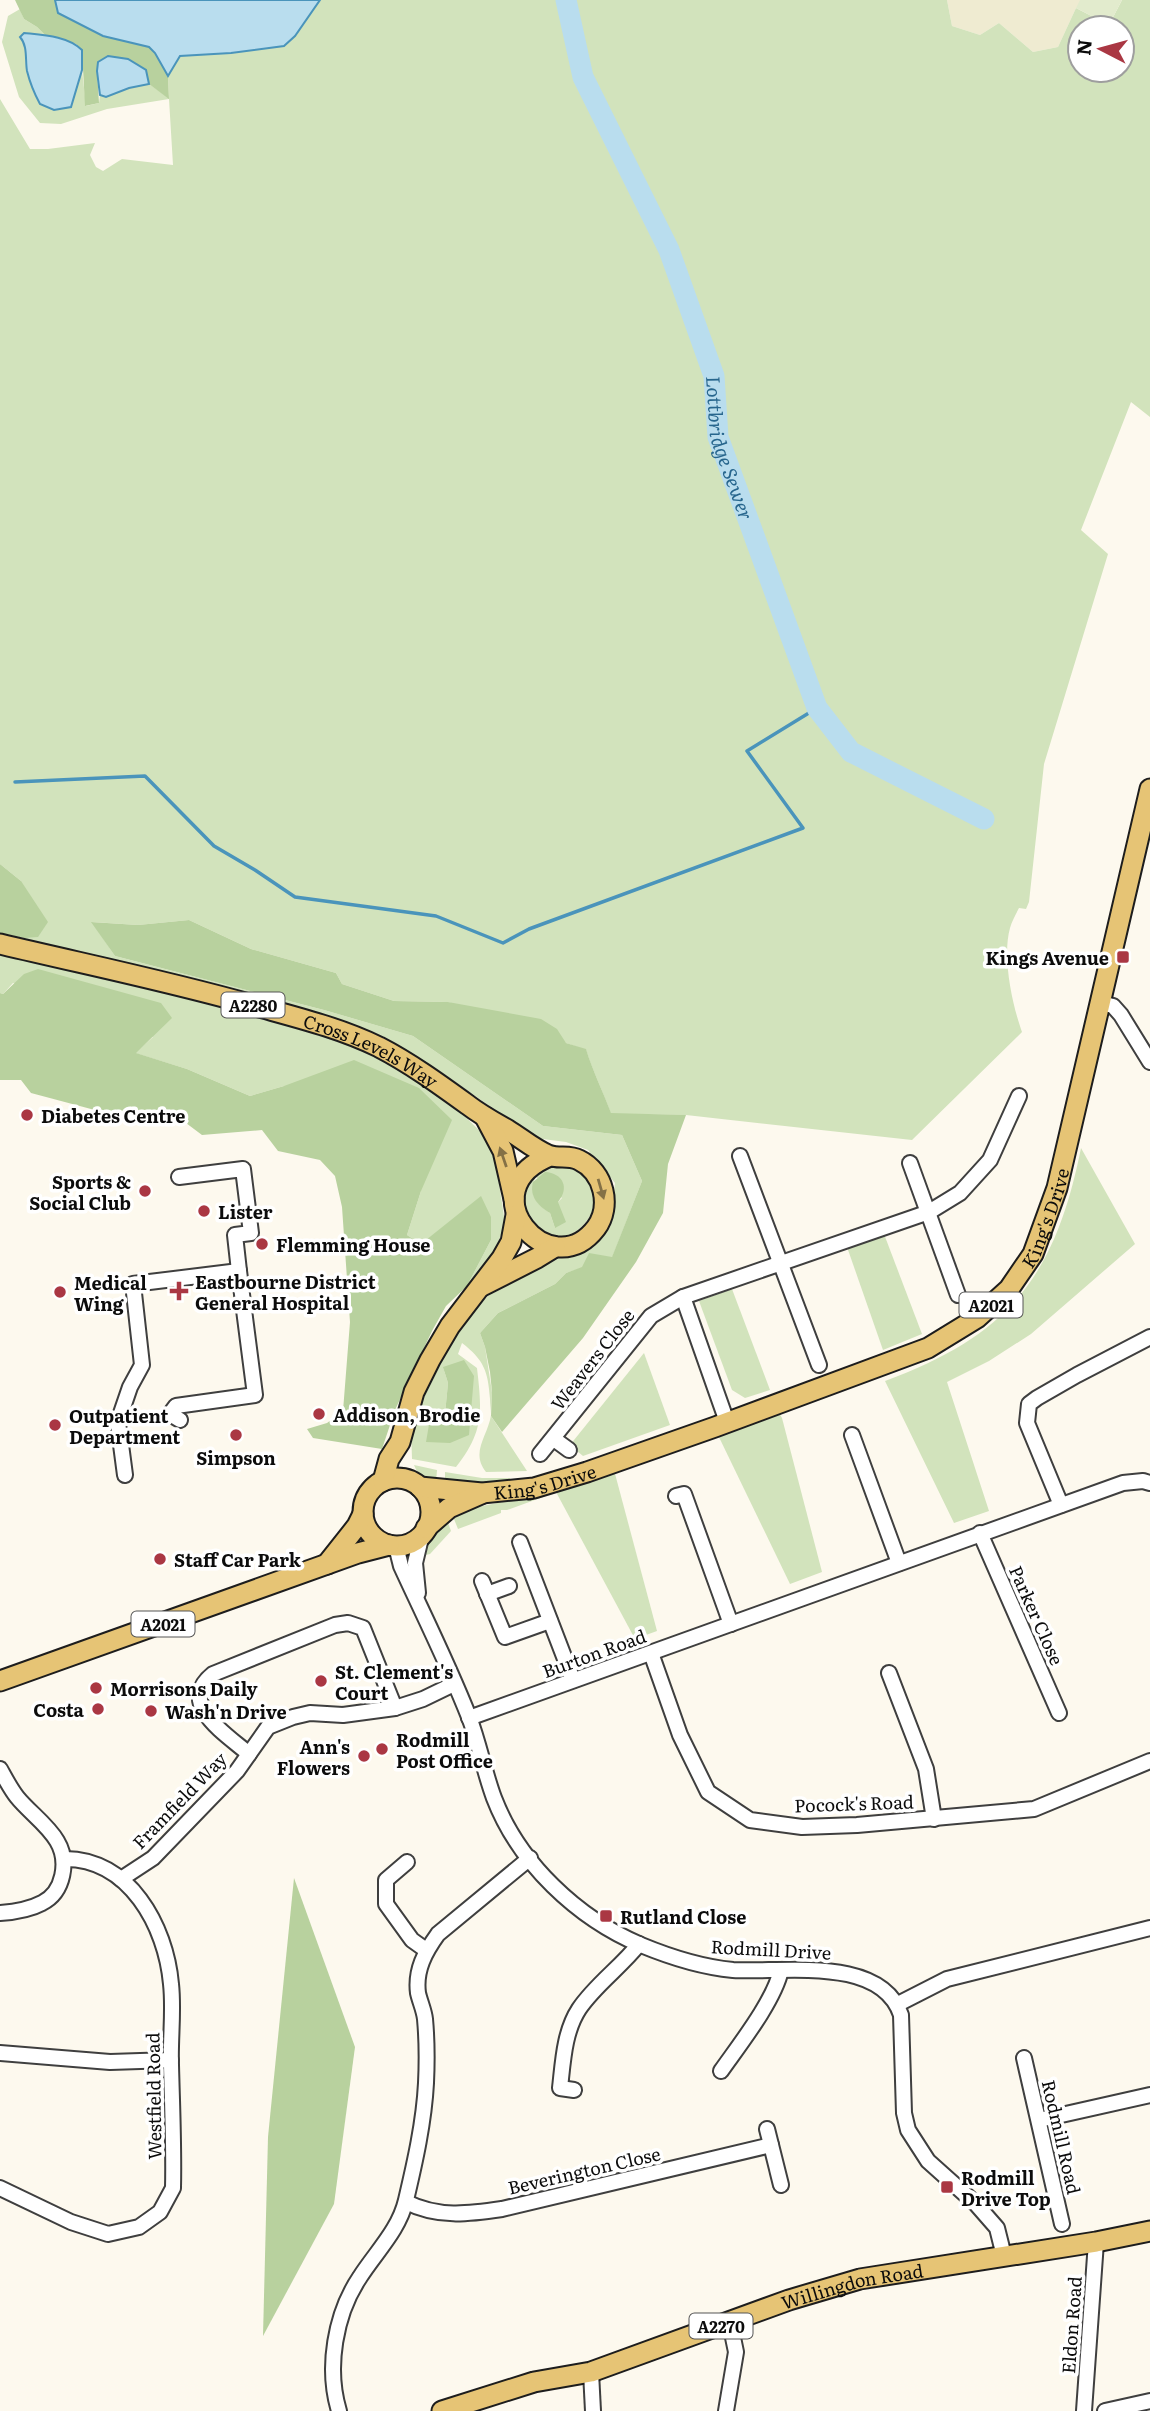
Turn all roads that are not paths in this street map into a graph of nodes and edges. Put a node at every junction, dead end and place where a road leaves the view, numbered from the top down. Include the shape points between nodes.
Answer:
1 (1150, 789) edge
2 (0, 944) edge
3 (1101, 1003) junction
4 (1150, 1062) edge
5 (1019, 1096) dead end
6 (485, 1117) junction
7 (550, 1156) junction
8 (740, 1156) dead end
9 (910, 1163) dead end
10 (179, 1177) dead end
11 (515, 1207) junction
12 (929, 1212) junction
13 (555, 1247) junction
14 (780, 1264) junction
15 (239, 1270) junction
16 (478, 1288) junction
17 (958, 1295) dead end
18 (683, 1297) junction
19 (1150, 1337) edge
20 (819, 1364) dead end
21 (180, 1420) dead end
22 (727, 1422) junction
23 (852, 1435) dead end
24 (554, 1439) junction
25 (400, 1442) junction
26 (569, 1450) dead end
27 (540, 1454) dead end
28 (125, 1475) dead end
29 (383, 1481) junction
30 (1150, 1483) edge
31 (417, 1485) junction
32 (482, 1493) junction
33 (676, 1496) dead end
34 (1060, 1505) junction
35 (363, 1514) junction
36 (424, 1531) junction
37 (980, 1533) junction
38 (520, 1542) dead end
39 (392, 1545) junction
40 (899, 1563) junction
41 (326, 1565) junction
42 (509, 1586) dead end
43 (419, 1604) junction
44 (551, 1621) junction
45 (731, 1624) junction
46 (651, 1653) junction
47 (889, 1673) dead end
48 (573, 1680) junction
49 (0, 1681) edge
50 (454, 1684) junction
51 (396, 1708) junction
52 (1059, 1713) dead end
53 (469, 1718) junction
54 (249, 1754) junction
55 (1150, 1760) edge
56 (0, 1769) edge
57 (934, 1819) junction
58 (530, 1858) junction
59 (64, 1859) junction
60 (407, 1862) dead end
61 (121, 1879) junction
62 (0, 1913) edge
63 (1150, 1928) edge
64 (639, 1944) junction
65 (426, 1950) junction
66 (781, 1970) junction
67 (898, 2004) junction
68 (0, 2053) edge
69 (1024, 2058) dead end
70 (171, 2060) junction
71 (721, 2071) dead end
72 (575, 2090) dead end
73 (1150, 2095) edge
74 (1039, 2120) junction
75 (767, 2129) dead end
76 (771, 2145) junction
77 (781, 2185) dead end
78 (0, 2188) edge
79 (406, 2203) junction
80 (1062, 2224) dead end
81 (1150, 2231) edge
82 (1096, 2242) junction
83 (1004, 2256) junction
84 (730, 2323) junction
85 (591, 2372) junction
86 (1150, 2401) edge
87 (339, 2411) edge
88 (442, 2411) edge
89 (593, 2411) edge
90 (726, 2411) edge
91 (1084, 2411) edge
92 (1105, 2411) edge

1 - 3 main road, King's Drive / A2021
2 - 6 main road, Cross Levels Way / A2280 via 333,1027 427,1075
3 - 4 street via 1113,1006 1121,1015
3 - 22 main road, King's Drive / A2021 via 1054,1199 1033,1254 1009,1289 977,1318 928,1348
5 - 12 street, Weavers Close via 990,1160 960,1193
6 - 7 main road, Cross Levels Way / A2280
11 -> 6 main road, Cross Levels Way / A2280 via 503,1152
7 - 11 main road, Cross Levels Way / A2280 via 524,1172 517,1185
7 -> 13 main road, Cross Levels Way / A2280 via 566,1156 593,1170 605,1199 603,1214 590,1234
8 - 14 street
9 - 12 street
10 - 15 street via 243,1169 251,1233 235,1235
11 - 13 main road, Cross Levels Way / A2280 via 530,1237
11 - 16 main road, Cross Levels Way / A2280 via 511,1242
12 - 14 street, Weavers Close
12 - 17 street
13 - 16 main road, Cross Levels Way / A2280
14 - 18 street, Weavers Close
14 - 20 street
15 - 21 street via 255,1395 176,1406 170,1413
15 - 28 street via 133,1284 142,1365 118,1422
16 - 25 main road, Cross Levels Way / A2280 via 430,1360 414,1392
18 - 22 street
18 - 24 street, Weavers Close via 651,1316
19 - 34 street via 1029,1405 1027,1423
22 - 32 main road, King's Drive / A2021 via 554,1483
23 - 40 street
24 - 26 street
24 - 27 street, Weavers Close
25 - 29 main road, Cross Levels Way / A2280
25 - 31 main road
29 - 31 main road via 406,1479
29 - 35 main road via 367,1495
30 - 34 street, Burton Road via 1123,1483
31 - 32 main road, King's Drive / A2021
31 - 36 main road via 429,1502
32 - 36 main road, King's Drive / A2021 via 449,1508
33 - 45 street via 684,1494
34 - 37 street, Burton Road
35 - 39 main road via 373,1536
35 - 41 main road
36 - 39 main road via 413,1541
36 - 43 street, Rodmill Drive via 415,1563
37 - 40 street, Burton Road
37 - 52 street, Parker Close
38 - 44 street
39 - 41 main road, A2021
39 - 43 street, Rodmill Drive
40 - 45 street, Burton Road
41 - 49 main road, A2021
42 - 44 street via 484,1588 505,1641
43 - 50 street, Rodmill Drive
44 - 48 street
45 - 46 street, Burton Road
46 - 48 street, Burton Road
46 - 57 street, Pocock's Road via 680,1735 708,1792 750,1819 802,1827
47 - 57 street via 926,1769
48 - 53 street, Burton Road
50 - 51 street, Framfield Way
50 - 53 street, Rodmill Drive
51 - 54 street, Framfield Way via 293,1717 268,1727
51 - 54 street via 362,1628 335,1625 203,1682 201,1708
53 - 58 street, Rodmill Drive via 495,1799
54 - 61 street, Framfield Way via 153,1858
55 - 57 street, Pocock's Road via 1034,1809
56 - 59 street via 16,1796 56,1838
58 - 64 street, Rodmill Drive via 570,1902 603,1927
58 - 65 street via 438,1934
59 - 61 street, Westfield Road via 81,1858
59 - 62 street via 61,1881 50,1898 21,1911
60 - 65 street via 386,1880 386,1904 412,1940
61 - 70 street, Westfield Road via 141,1900 163,1939 171,1984
63 - 67 street via 947,1979
64 - 66 street, Rodmill Drive via 713,1967
64 - 72 street via 570,2025 560,2088
65 - 79 street via 418,1980 427,2047 426,2087
66 - 67 street, Rodmill Drive via 855,1975
66 - 71 street via 778,1982
67 - 83 street via 908,2130 928,2161 997,2228
68 - 70 street via 110,2062
69 - 74 street, Rodmill Road
70 - 78 street, Westfield Road via 173,2188 160,2212 139,2227 108,2234
73 - 74 street
74 - 80 street, Rodmill Road
75 - 76 street
76 - 77 street
76 - 79 street, Beverington Close via 492,2210 446,2214
79 - 87 street via 397,2226 349,2295 339,2326 333,2380
81 - 82 main road, Willingdon Road / A2270
82 - 83 main road, Willingdon Road / A2270
82 - 91 street, Eldon Road
83 - 84 main road, Willingdon Road / A2270 via 860,2279
84 - 85 main road, Willingdon Road / A2270
84 - 90 street via 736,2352
85 - 88 main road, Willingdon Road / A2270 via 534,2382
85 - 89 street
86 - 92 street

